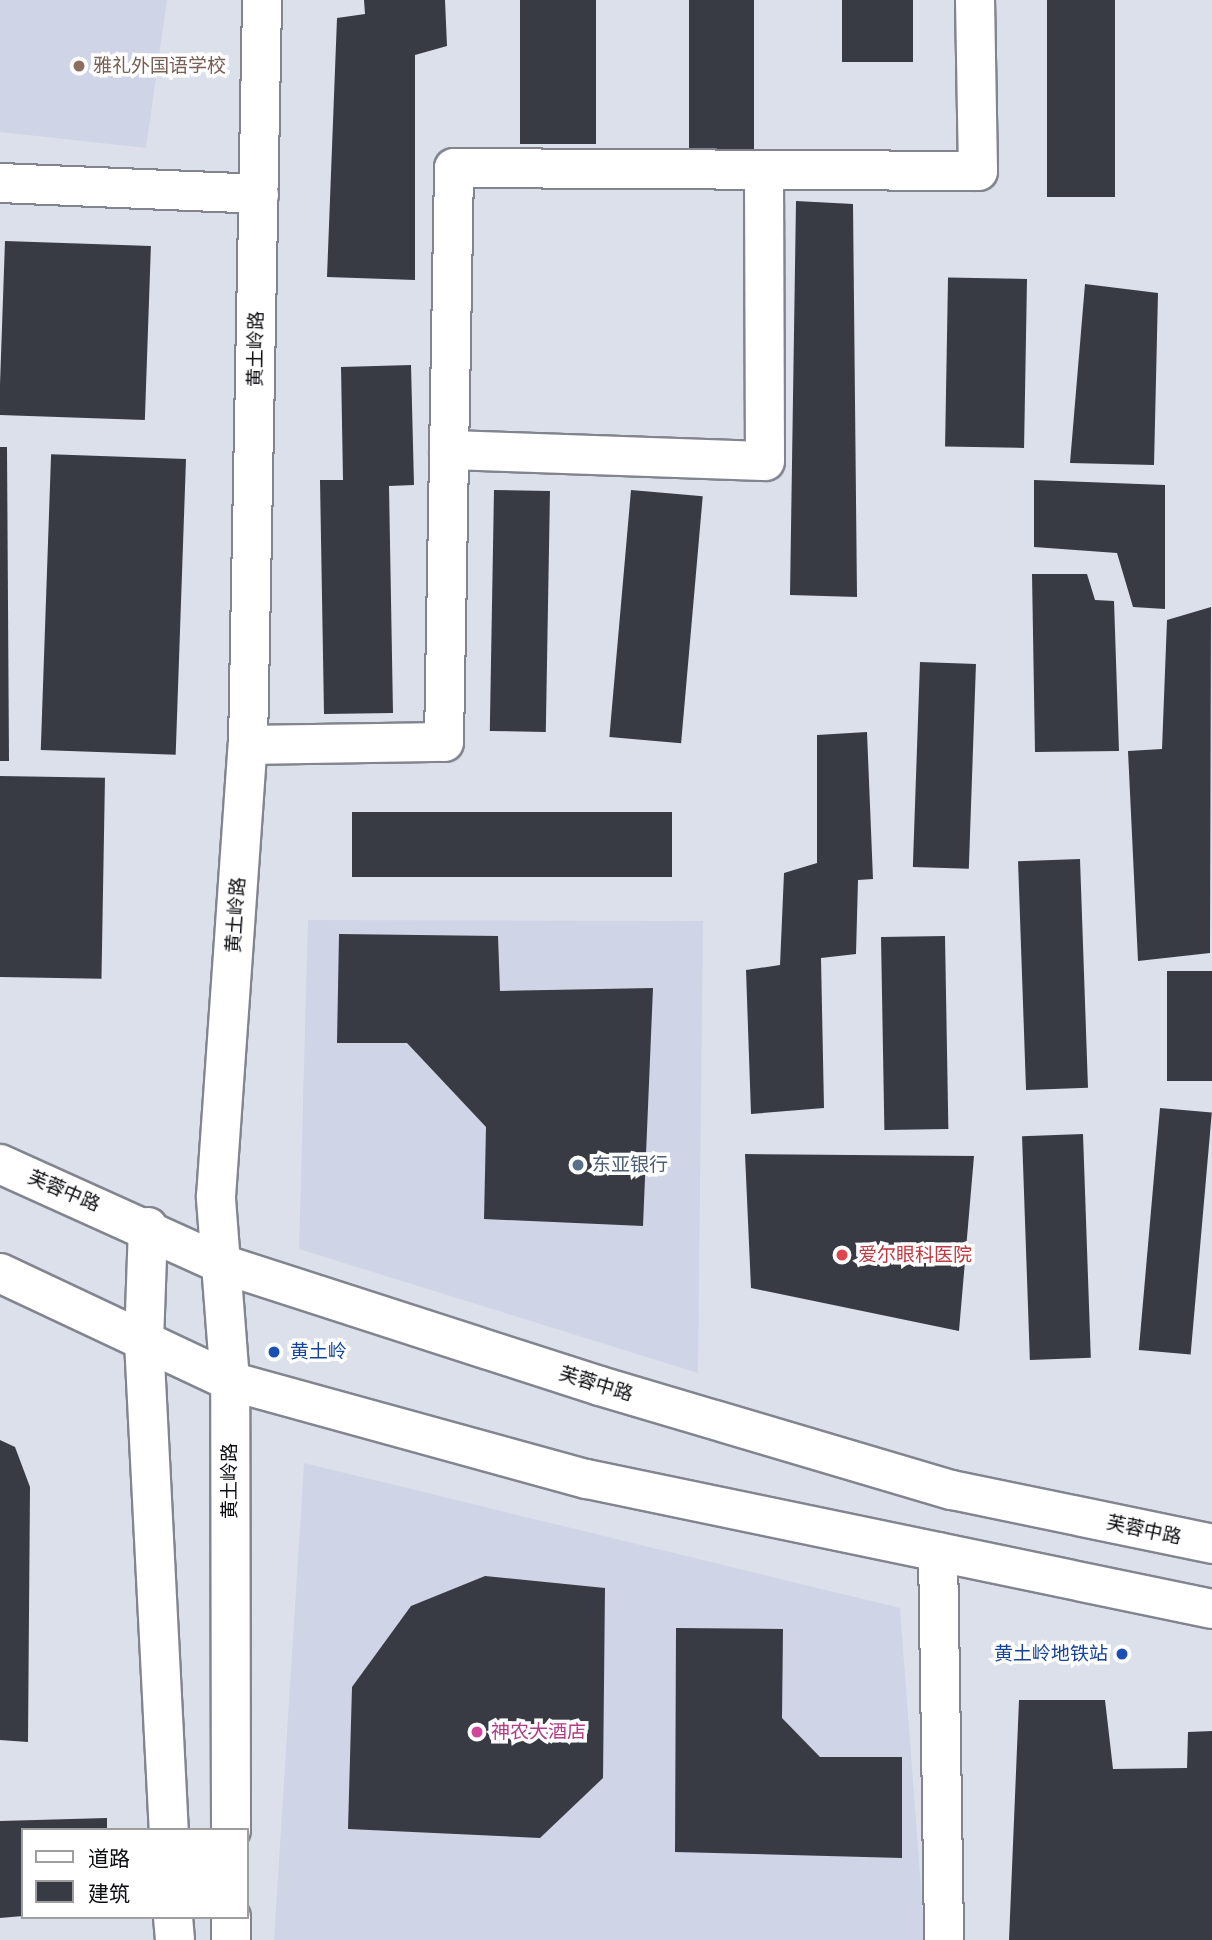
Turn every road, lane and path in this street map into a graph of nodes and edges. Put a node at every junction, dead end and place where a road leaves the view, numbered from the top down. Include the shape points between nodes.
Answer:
1 (262, 0) edge
2 (975, 0) edge
3 (764, 170) junction
4 (0, 183) edge
5 (259, 194) junction
6 (449, 450) junction
7 (248, 745) junction
8 (0, 1164) edge
9 (148, 1227) junction
10 (219, 1263) junction
11 (0, 1273) edge
12 (144, 1341) junction
13 (230, 1381) junction
14 (1212, 1544) edge
15 (939, 1552) junction
16 (1212, 1609) edge
17 (169, 1828) edge
18 (231, 1828) edge
19 (173, 1919) edge
20 (231, 1919) edge
21 (174, 1940) edge
22 (231, 1940) edge
23 (944, 1940) edge

1 - 5 street, 黄土岭路
2 - 3 street via 978,171
3 - 6 street via 454,168
3 - 6 street via 765,461
4 - 5 street
5 - 7 street, 黄土岭路
6 - 7 street via 444,741
7 - 10 street, 黄土岭路 via 216,1197
8 - 9 street, 芙蓉中路
9 - 10 street, 芙蓉中路
9 - 12 street
10 - 13 street, 黄土岭路
10 - 14 street, 芙蓉中路 via 951,1490
11 - 12 street
12 - 13 street
12 - 17 street
13 - 15 street via 587,1479
13 - 18 street, 黄土岭路
15 - 16 street
15 - 23 street
19 - 21 street
20 - 22 street

